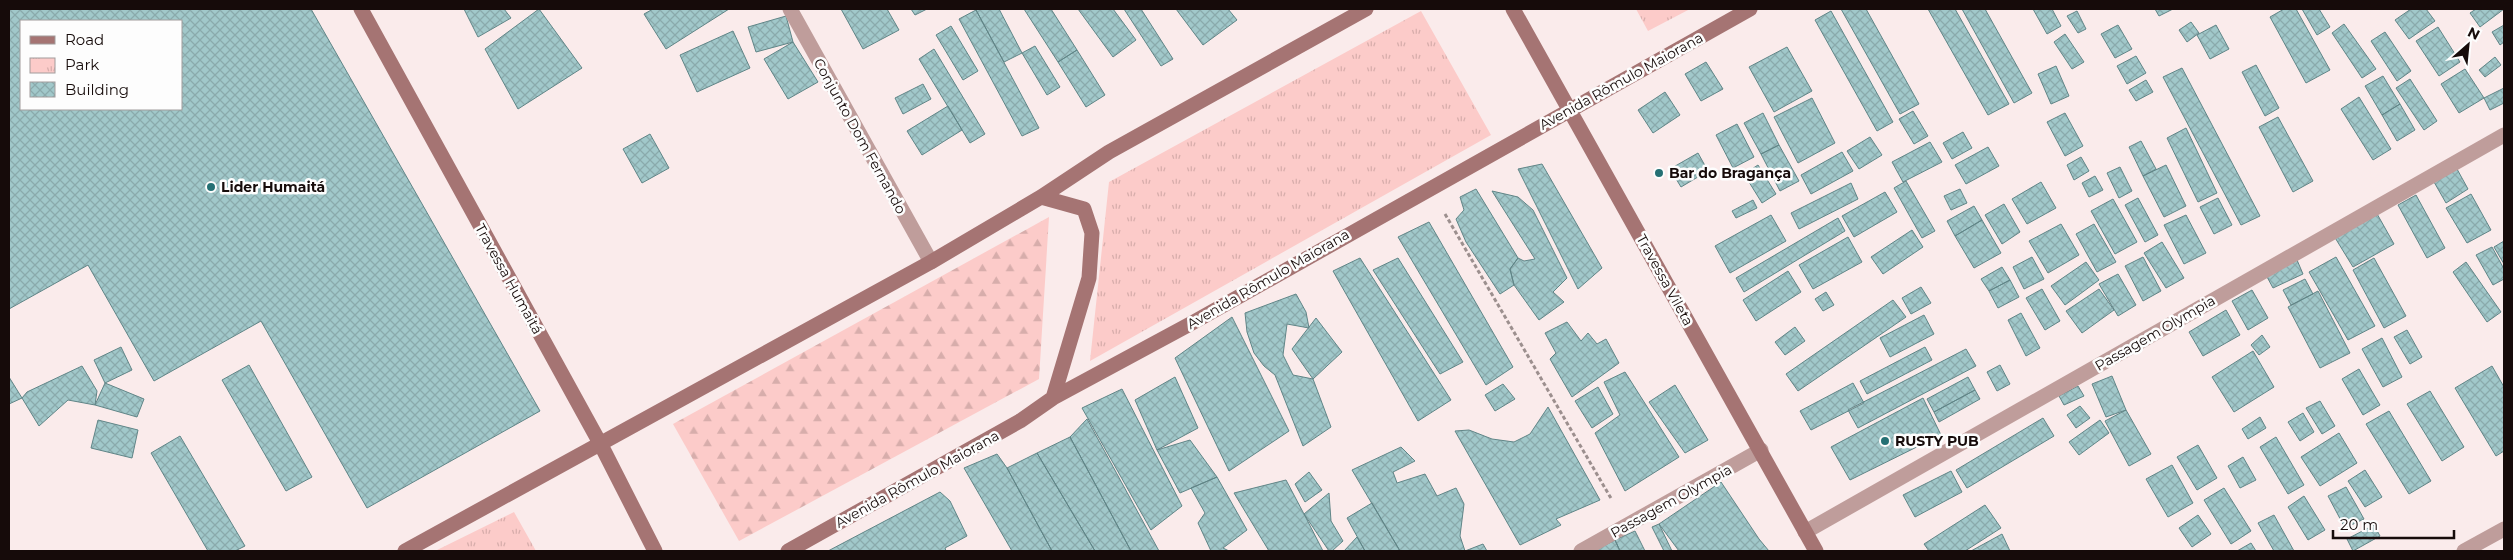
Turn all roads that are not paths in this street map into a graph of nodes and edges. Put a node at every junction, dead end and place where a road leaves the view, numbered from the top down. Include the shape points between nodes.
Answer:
1 (361, 9) edge
2 (790, 9) edge
3 (1366, 9) edge
4 (1513, 9) edge
5 (1750, 9) edge
6 (1569, 110) junction
7 (2504, 134) edge
8 (1041, 197) junction
9 (931, 262) junction
10 (1053, 398) junction
11 (600, 446) junction
12 (1761, 450) junction
13 (2504, 529) edge
14 (1805, 532) junction
15 (405, 551) edge
16 (655, 551) edge
17 (788, 551) edge
18 (1581, 551) edge
19 (1816, 551) edge
20 (2464, 551) edge

1 - 11 street, Travessa Humaitá
2 - 9 street, Conjunto Dom Fernando
3 - 8 street via 1109,152
4 - 6 street, Travessa Vileta
5 - 6 street, Avenida Rômulo Maiorana
6 - 10 street, Avenida Rômulo Maiorana
6 - 12 street, Travessa Vileta
7 - 14 street, Passagem Olympia
8 - 9 street
8 - 10 street via 1084,209 1092,233 1089,278
9 - 11 street
10 - 17 street, Avenida Rômulo Maiorana via 1020,421
11 - 15 street
11 - 16 street, Travessa Humaitá
12 - 14 street, Travessa Vileta
12 - 18 street, Passagem Olympia
13 - 20 street
14 - 19 street, Travessa Vileta

